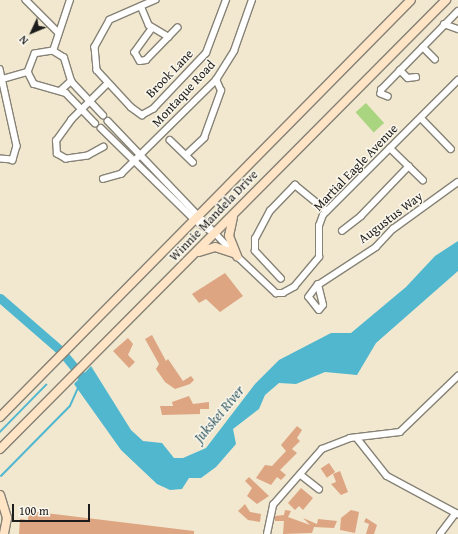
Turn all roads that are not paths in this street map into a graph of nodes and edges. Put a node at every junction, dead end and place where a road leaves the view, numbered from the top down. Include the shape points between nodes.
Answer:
1 (26, 0) edge
2 (70, 0) edge
3 (156, 0) edge
4 (226, 0) edge
5 (252, 0) edge
6 (411, 0) edge
7 (446, 0) edge
8 (141, 6) junction
9 (458, 11) edge
10 (444, 24) junction
11 (177, 28) dead end
12 (152, 29) junction
13 (458, 29) edge
14 (58, 32) junction
15 (169, 36) junction
16 (423, 47) junction
17 (53, 51) junction
18 (435, 58) dead end
19 (0, 69) edge
20 (400, 70) junction
21 (28, 72) junction
22 (416, 77) dead end
23 (3, 79) junction
24 (216, 80) junction
25 (71, 81) junction
26 (457, 82) edge
27 (108, 83) junction
28 (60, 91) junction
29 (388, 97) dead end
30 (89, 101) junction
31 (81, 109) junction
32 (103, 115) dead end
33 (421, 118) junction
34 (108, 121) dead end
35 (95, 123) dead end
36 (101, 128) dead end
37 (170, 140) dead end
38 (104, 147) dead end
39 (390, 148) junction
40 (451, 149) dead end
41 (142, 155) junction
42 (186, 156) junction
43 (0, 159) edge
44 (136, 161) junction
45 (193, 162) dead end
46 (408, 166) junction
47 (103, 179) dead end
48 (423, 180) dead end
49 (458, 182) edge
50 (327, 211) junction
51 (234, 214) junction
52 (198, 217) junction
53 (342, 231) dead end
54 (215, 234) junction
55 (196, 254) junction
56 (235, 254) junction
57 (281, 279) dead end
58 (318, 285) junction
59 (320, 297) junction
60 (312, 303) junction
61 (458, 376) edge
62 (0, 417) edge
63 (357, 438) junction
64 (0, 450) edge
65 (301, 475) junction
66 (319, 489) dead end
67 (0, 495) edge
68 (457, 513) edge
69 (4, 534) edge
70 (267, 534) edge
71 (440, 534) edge

1 - 14 street
2 - 14 street
3 - 8 street, Brook Lane
4 - 27 street, Brook Lane via 206,53 148,113 136,112
5 - 24 street, Montaque Road via 234,51
6 - 52 main road, Winnie Mandela Drive
7 - 51 main road, Winnie Mandela Drive
8 - 12 street
8 - 27 street, Brook Lane via 110,20 96,43 95,63
9 - 10 street
10 - 13 street
10 - 16 street
11 - 15 street
12 - 15 street
12 - 15 street via 135,52 140,61 146,60
14 - 17 street
16 - 18 street
16 - 20 street
17 - 21 street via 35,54
17 - 25 street via 64,58
19 - 23 street
20 - 22 street via 408,78
20 - 29 street via 380,91
21 - 23 street
21 - 28 street via 37,86
23 - 43 street via 17,146 13,160
24 - 41 street, Montaque Road
24 - 42 street via 221,91 204,138
25 - 28 street
25 - 30 street
26 - 33 street, Martial Eagle Avenue
27 - 30 street
28 - 31 street
30 - 31 street
30 - 32 street
31 - 35 street
31 - 38 street via 57,138 57,154 66,159 81,158
33 - 39 street, Martial Eagle Avenue
33 - 40 street
34 - 41 street
36 - 44 street
37 - 42 street
39 - 46 street
39 - 50 street, Martial Eagle Avenue
41 - 44 street, Montaque Road
41 - 52 street
42 - 45 street
44 - 47 street, Montaque Road via 119,176
44 - 52 street
46 - 48 street
46 - 53 street via 362,216
49 - 58 street, Augustus Way via 393,229 376,247
50 - 56 street, Martial Eagle Avenue via 319,226 317,261 294,287 276,293
50 - 57 street via 295,185 270,211 255,238 254,251
51 - 54 main road, Winnie Mandela Drive
51 - 56 main road via 229,236
52 - 54 street
52 - 62 main road, Winnie Mandela Drive
54 - 55 main road, Winnie Mandela Drive
54 - 56 street
55 - 56 main road via 215,247
55 - 64 main road, Winnie Mandela Drive
58 - 59 street
58 - 60 street via 309,295
59 - 60 street
59 - 60 street via 322,309
61 - 63 street via 400,432
63 - 65 street via 322,449
63 - 68 street via 386,476
65 - 66 street
65 - 70 street via 273,505
67 - 69 main road via 7,518
68 - 71 street

